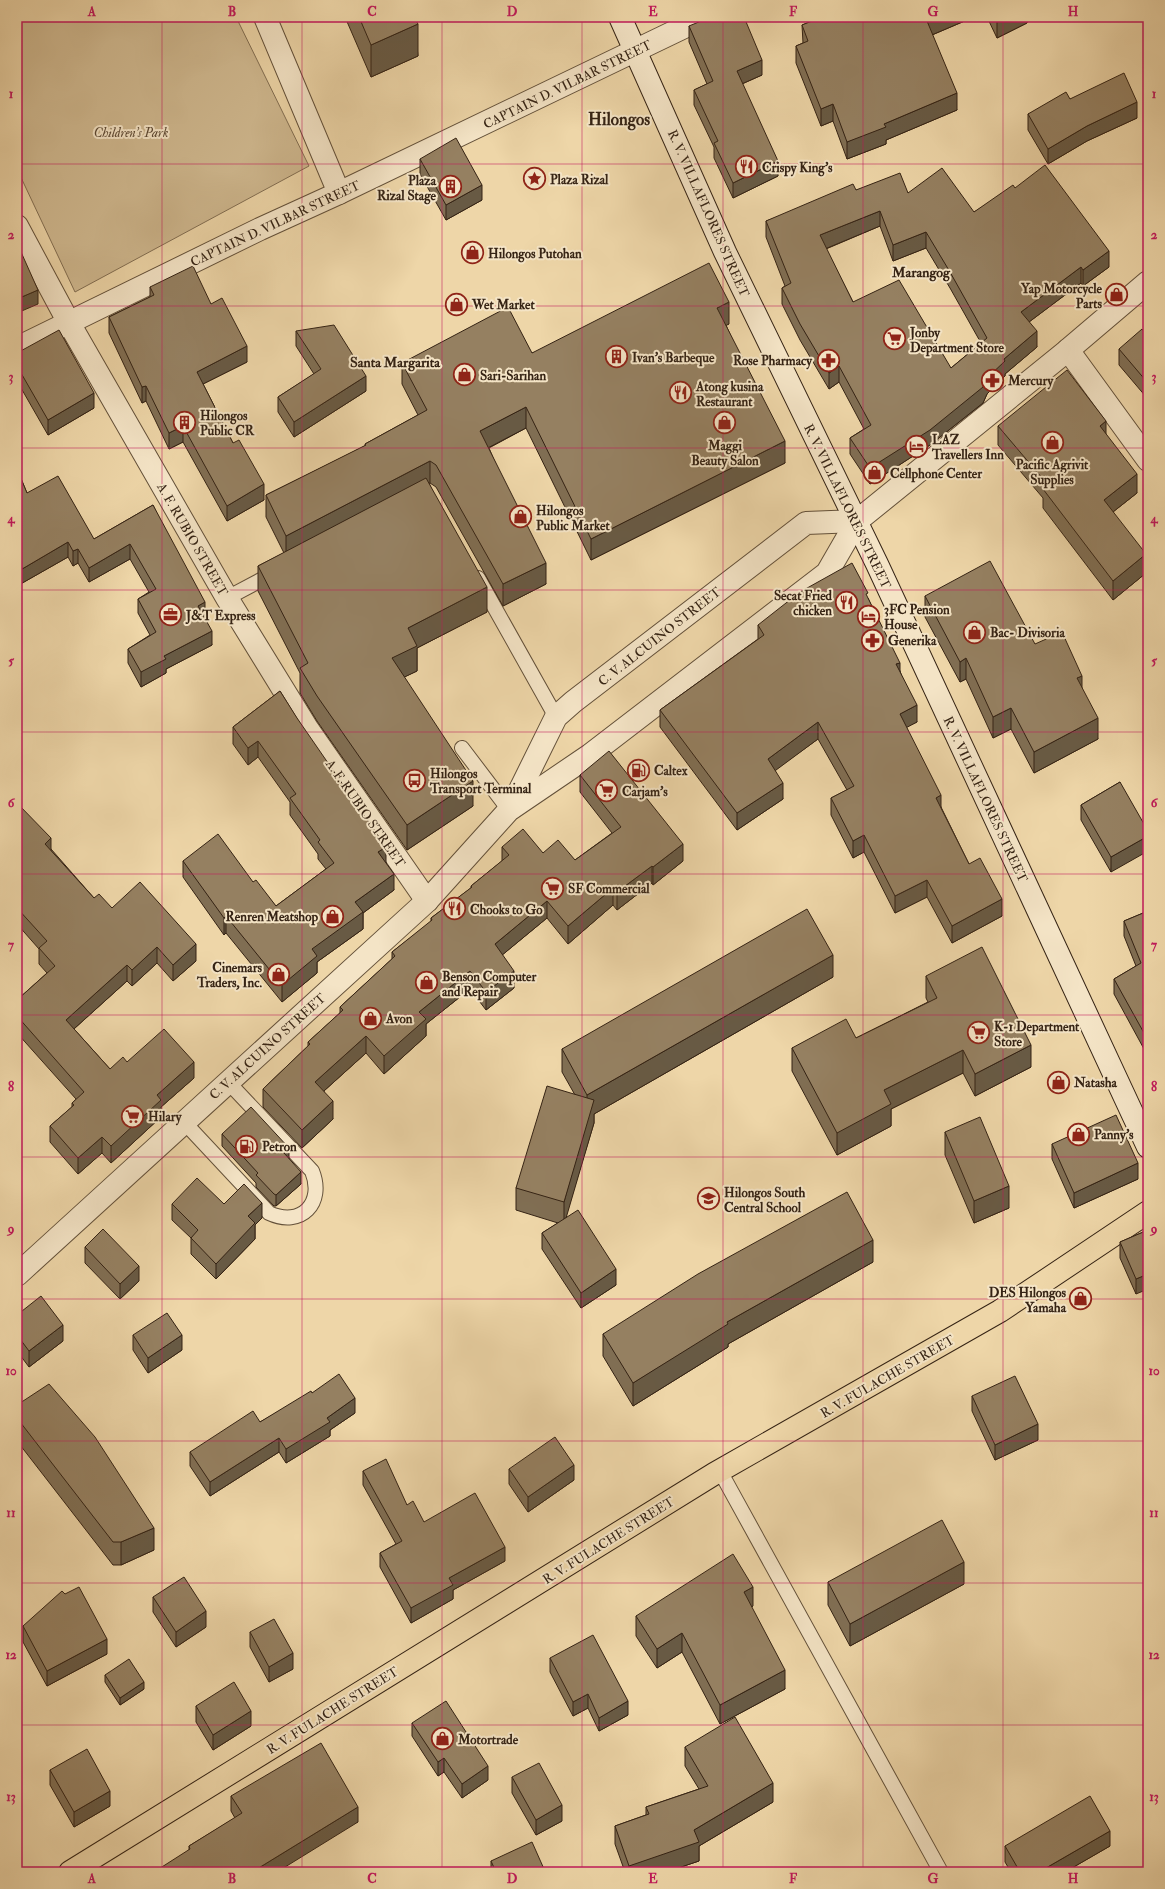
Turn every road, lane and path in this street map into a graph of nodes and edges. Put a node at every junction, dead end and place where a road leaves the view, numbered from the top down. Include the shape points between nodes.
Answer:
1 (265, 17) edge
2 (620, 17) edge
3 (706, 17) edge
4 (636, 51) junction
5 (339, 193) junction
6 (17, 226) edge
7 (1148, 282) edge
8 (69, 323) junction
9 (17, 348) edge
10 (1068, 350) junction
11 (1148, 460) edge
12 (857, 522) junction
13 (290, 565) edge
14 (472, 567) edge
15 (227, 598) junction
16 (556, 717) junction
17 (462, 748) dead end
18 (509, 810) junction
19 (427, 901) junction
20 (228, 1082) junction
21 (184, 1122) junction
22 (1148, 1147) edge
23 (1148, 1212) edge
24 (17, 1275) edge
25 (720, 1470) junction
26 (70, 1872) edge
27 (941, 1872) edge

1 - 5 street
2 - 4 street, R. V. VILLAFLORES STREET
3 - 4 street, CAPTAIN D. VILBAR STREET
4 - 5 street, CAPTAIN D. VILBAR STREET
4 - 12 street, R. V. VILLAFLORES STREET via 725,252
5 - 8 street, CAPTAIN D. VILBAR STREET
6 - 8 street, A. F. RUBIO STREET
7 - 10 street, C. V. ALCUINO STREET
8 - 9 street, CAPTAIN D. VILBAR STREET
8 - 15 street, A. F. RUBIO STREET
10 - 11 street
10 - 12 street, C. V. ALCUINO STREET
12 - 16 street, C. V. ALCUINO STREET via 806,523
12 - 18 street, C. V. ALCUINO STREET via 827,573 590,755
12 - 22 street, R. V. VILLAFLORES STREET
13 - 15 lane
14 - 16 lane
15 - 19 street, A. F. RUBIO STREET via 307,728
16 - 18 street, C. V. ALCUINO STREET
17 - 18 lane
18 - 19 street, C. V. ALCUINO STREET
19 - 20 street, C. V. ALCUINO STREET
20 - 21 street, C. V. ALCUINO STREET
20 - 21 lane via 312,1171 317,1191 308,1209 290,1218 279,1218 269,1213
21 - 24 street, C. V. ALCUINO STREET
23 - 25 main road, R. V. FULACHE STREET via 1000,1311
25 - 26 main road, R. V. FULACHE STREET
25 - 27 lane

